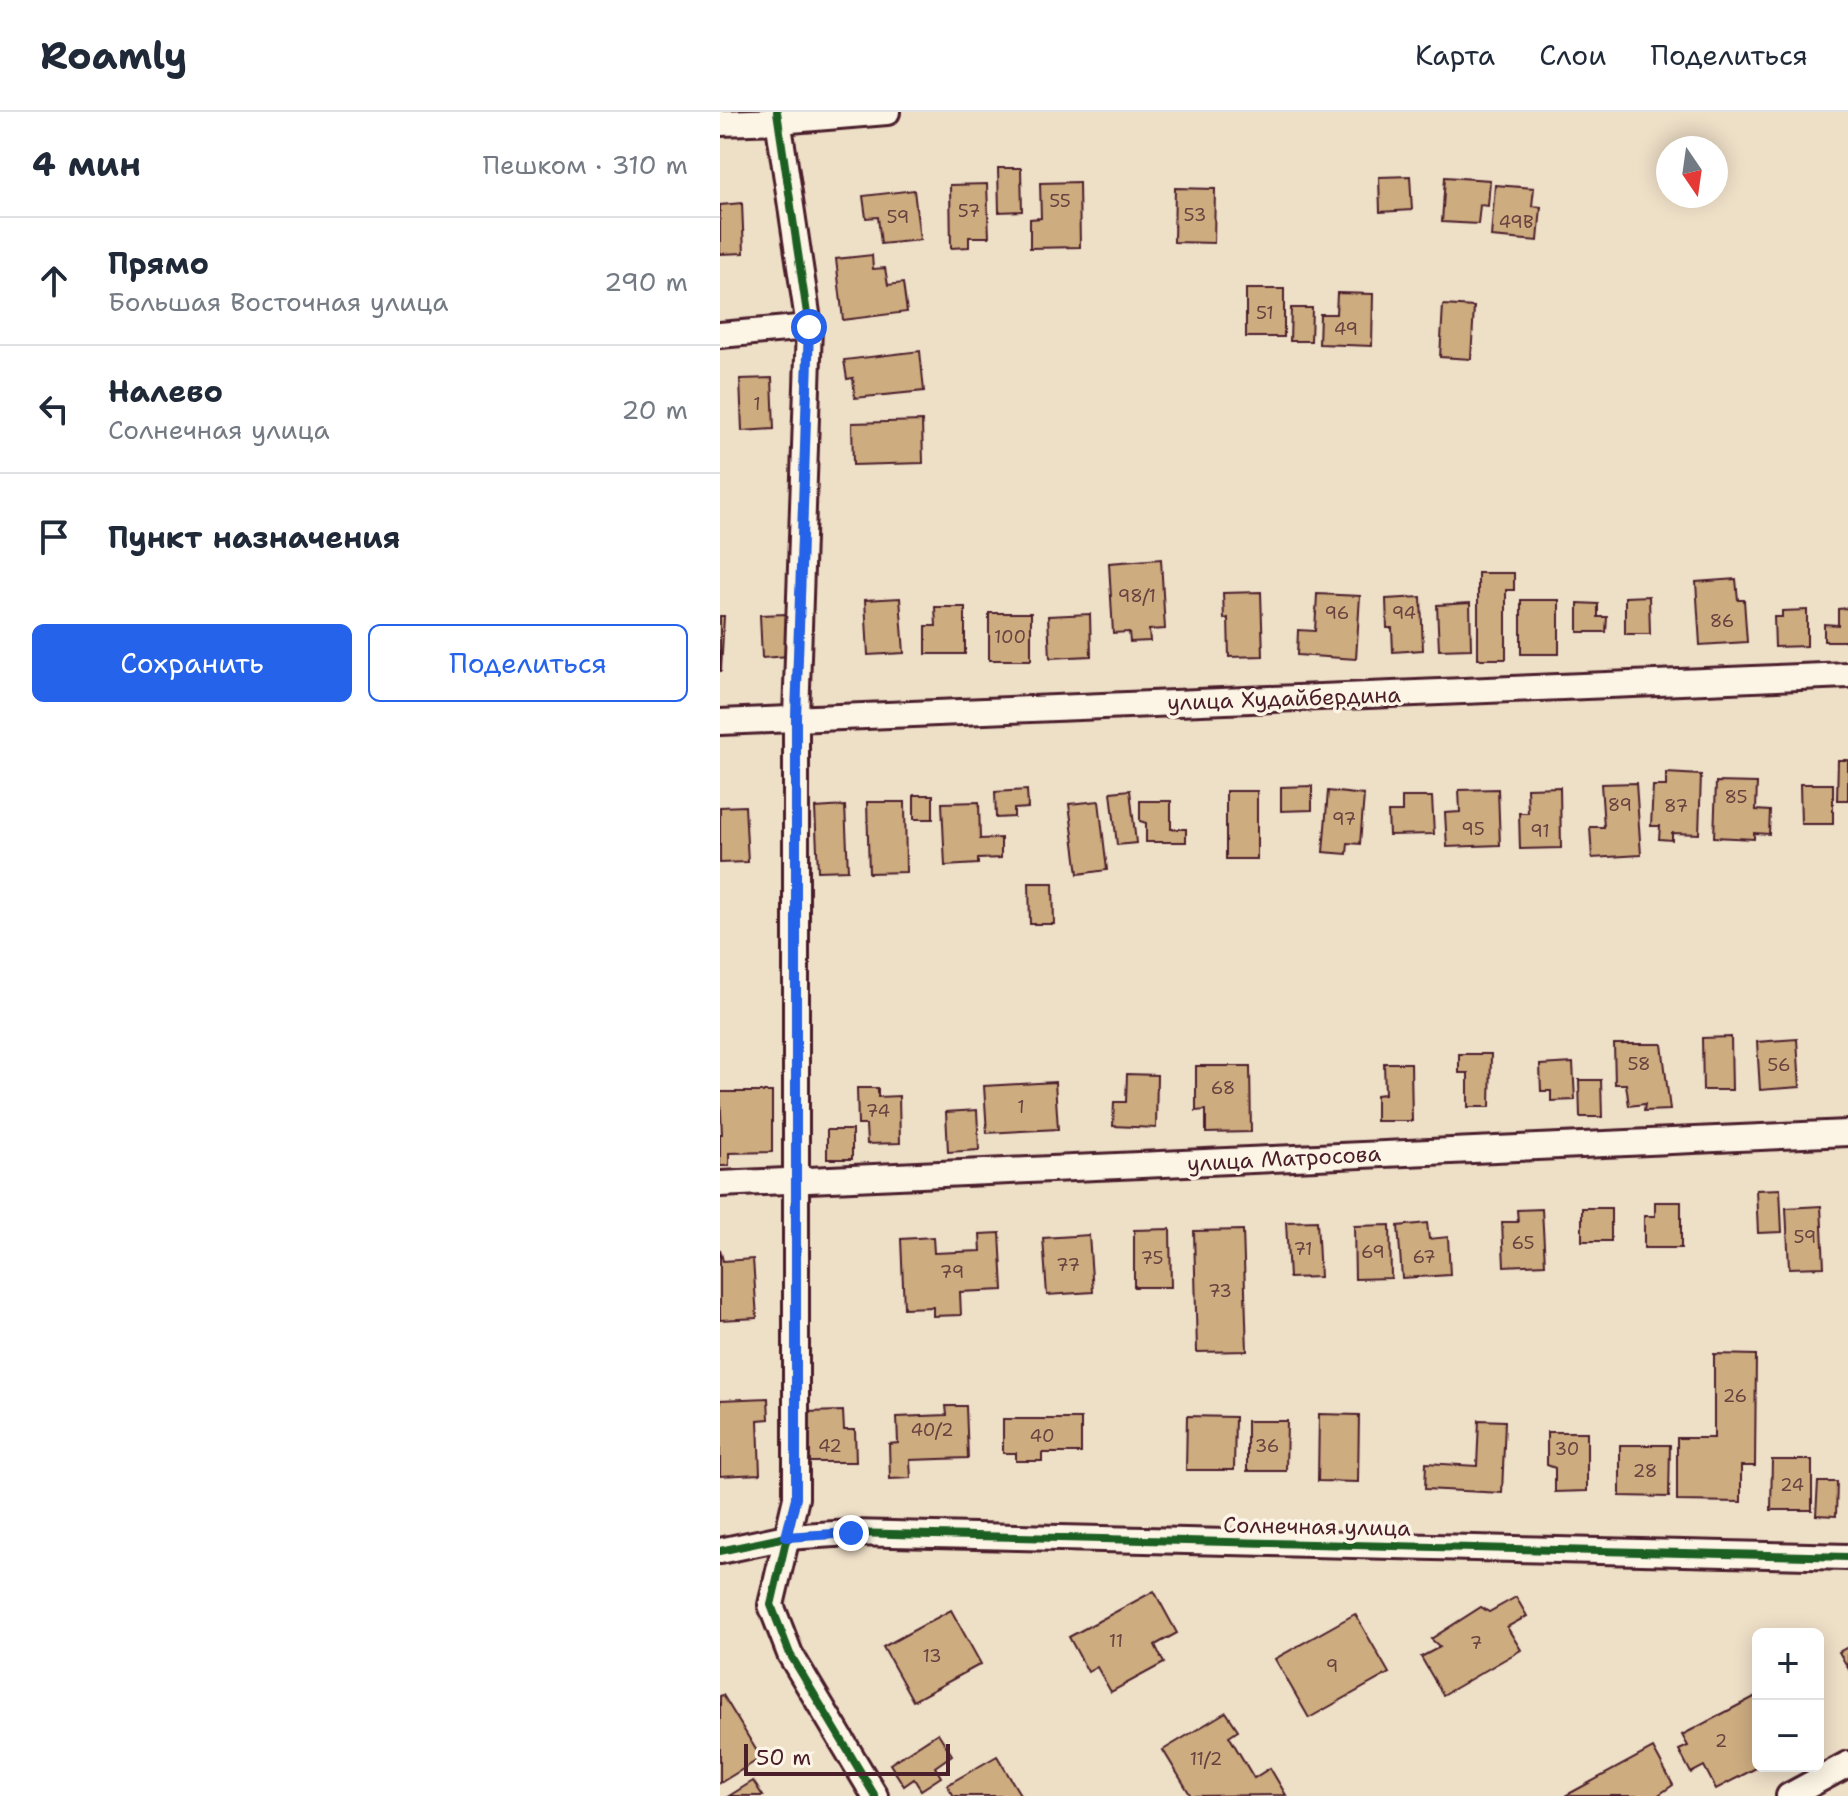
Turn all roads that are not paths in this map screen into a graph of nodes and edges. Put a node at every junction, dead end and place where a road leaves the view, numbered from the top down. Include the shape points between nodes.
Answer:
1 (887, 112) edge
2 (778, 117) edge
3 (720, 123) edge
4 (809, 327) junction
5 (720, 335) edge
6 (1848, 675) edge
7 (796, 717) junction
8 (720, 722) edge
9 (1848, 1133) edge
10 (796, 1181) junction
11 (720, 1184) edge
12 (786, 1537) junction
13 (720, 1551) edge
14 (1848, 1557) edge
15 (1848, 1764) edge
16 (875, 1796) edge
17 (1789, 1796) edge

1 - 2 street
2 - 3 street
2 - 4 street
4 - 5 street
4 - 7 street
6 - 7 street, улица Худайбердина
7 - 8 street, улица Худайбердина
7 - 10 street
9 - 10 street, улица Матросова
10 - 11 street, улица Матросова
10 - 12 street via 796,1498
12 - 13 street, Солнечная улица
12 - 14 street, Солнечная улица via 851,1533
12 - 16 street via 771,1605 790,1654
15 - 17 street

